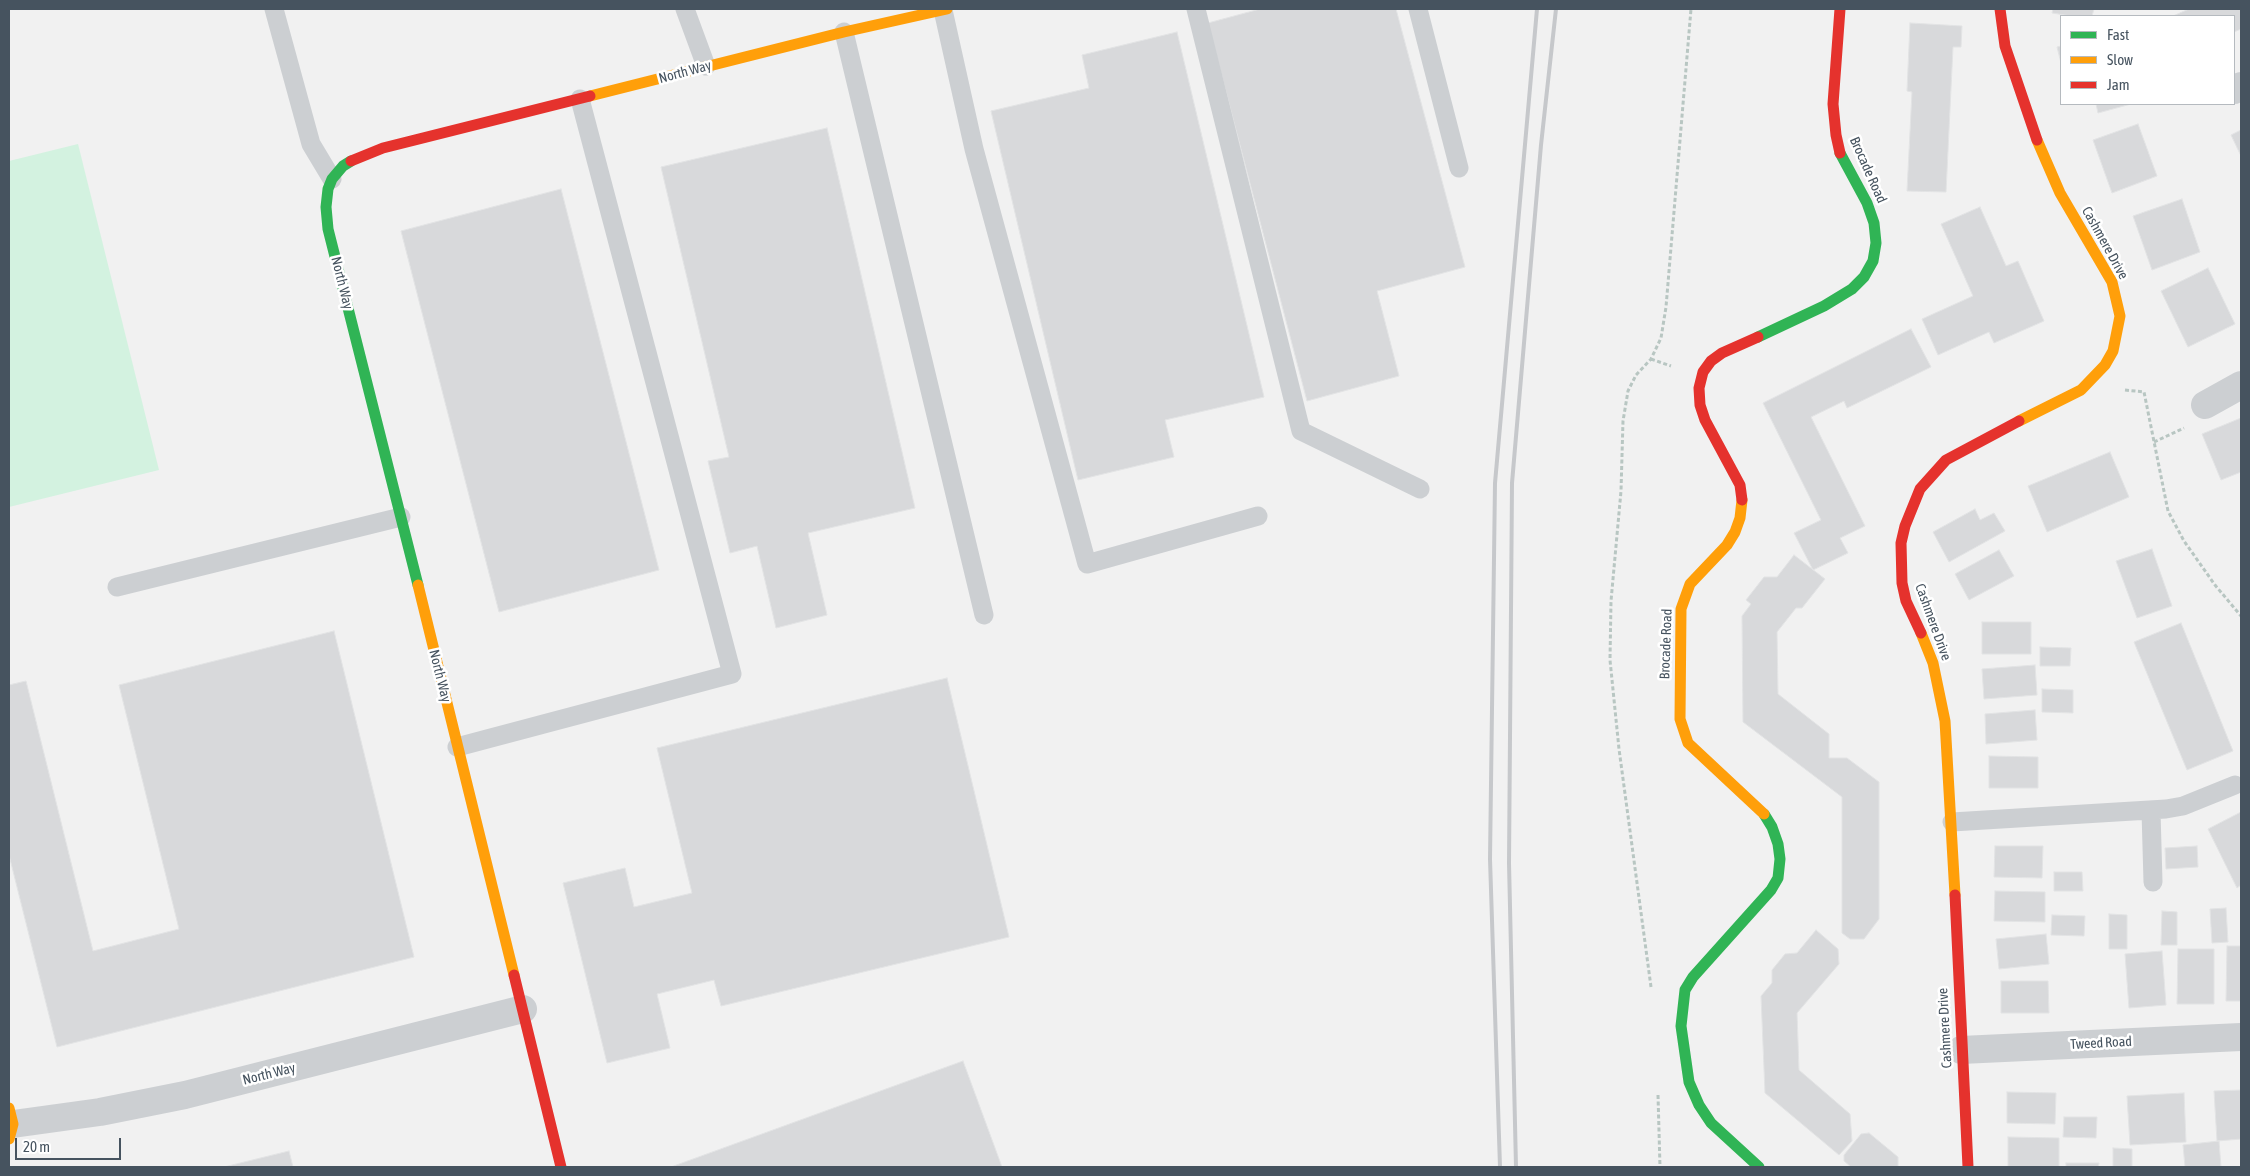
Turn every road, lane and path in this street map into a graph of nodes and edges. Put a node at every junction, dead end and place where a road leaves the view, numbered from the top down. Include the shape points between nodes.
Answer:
1 (274, 9) edge
2 (685, 9) edge
3 (945, 9) edge
4 (1196, 9) edge
5 (1418, 9) edge
6 (1691, 9) edge
7 (1840, 9) edge
8 (2000, 9) edge
9 (844, 32) junction
10 (706, 66) junction
11 (580, 99) junction
12 (1459, 168) dead end
13 (332, 179) junction
14 (2241, 384) edge
15 (2086, 386) junction
16 (2205, 405) dead end
17 (1420, 489) dead end
18 (1258, 516) dead end
19 (402, 517) junction
20 (117, 587) dead end
21 (984, 615) dead end
22 (2241, 616) edge
23 (457, 747) junction
24 (2235, 785) dead end
25 (2151, 811) junction
26 (1952, 822) junction
27 (2153, 882) dead end
28 (1652, 995) dead end
29 (523, 1010) junction
30 (2241, 1037) edge
31 (1961, 1050) junction
32 (1658, 1094) dead end
33 (10, 1124) edge
34 (561, 1167) edge
35 (1660, 1167) edge
36 (1759, 1167) edge
37 (1968, 1167) edge

1 - 13 lane via 311,144
2 - 10 lane
3 - 9 street, North Way
3 - 18 lane via 974,149 1087,564
4 - 17 lane via 1301,431
5 - 12 lane
6 - 28 path via 1666,307 1661,338 1651,359 1636,374 1628,391 1611,601 1610,660 1619,749
7 - 36 street, Brocade Road via 1833,104 1836,135 1841,156 1867,203 1874,223 1876,242 1873,260 1864,277 1852,289 1824,306 1722,353 1703,372 1699,388 1700,405 1737,477 1742,500 1736,532 1690,584 1681,609 1680,719 1688,743 1763,813 1778,844 1778,878 1771,890 1693,977 1682,1006 1683,1051 1689,1082 1699,1105 1711,1123
8 - 15 street, Cashmere Drive via 2005,46 2030,125 2060,193 2112,282 2117,299 2120,316 2113,351
9 - 10 street, North Way
9 - 21 lane
10 - 11 street, North Way
11 - 13 street, North Way via 383,148 343,166
11 - 23 lane via 732,674
13 - 19 street, North Way via 326,206 328,229
14 - 16 street
15 - 22 path via 2144,392 2168,511 2184,541
15 - 26 street, Cashmere Drive via 1946,460 1920,489 1905,526 1901,543 1902,583 1940,690
19 - 20 lane
19 - 23 street, North Way
23 - 29 street, North Way
24 - 25 lane via 2183,806
25 - 26 lane
25 - 27 lane
26 - 31 street, Cashmere Drive
29 - 33 street, North Way via 185,1095 100,1112
29 - 34 street, North Way
30 - 31 street, Tweed Road
31 - 37 street, Cashmere Drive
32 - 35 path

